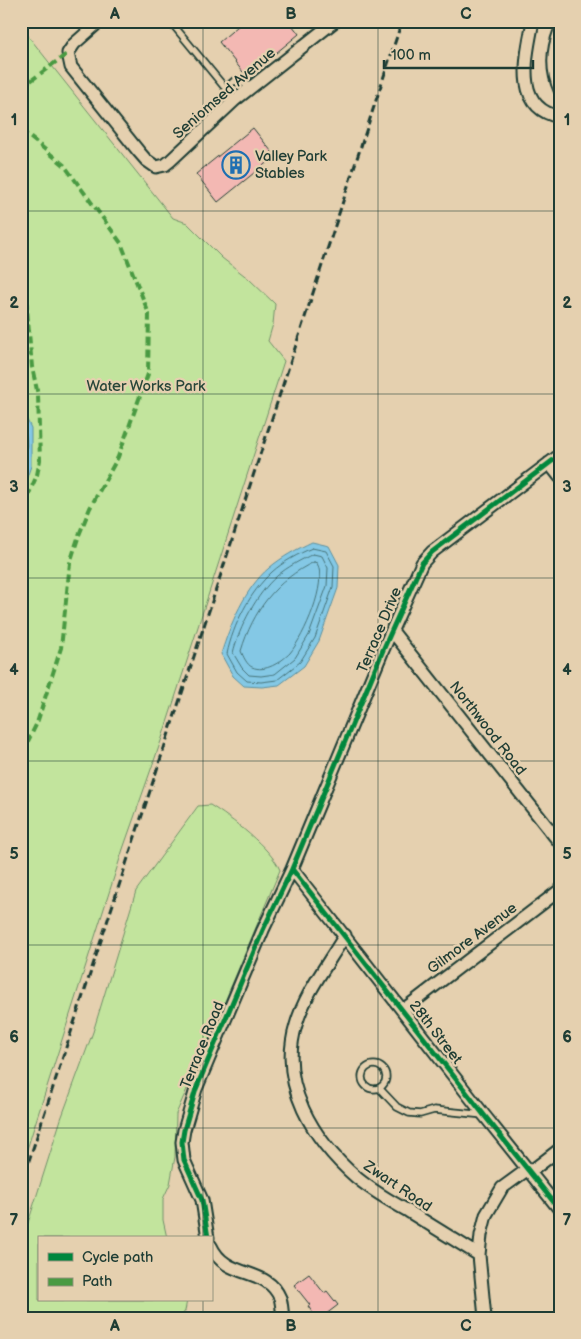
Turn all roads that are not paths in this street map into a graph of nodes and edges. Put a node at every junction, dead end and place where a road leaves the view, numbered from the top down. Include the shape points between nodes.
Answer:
1 (100, 21) edge
2 (170, 21) edge
3 (336, 21) edge
4 (533, 21) edge
5 (560, 32) edge
6 (253, 86) junction
7 (226, 88) junction
8 (560, 90) edge
9 (235, 100) junction
10 (560, 117) edge
11 (560, 455) edge
12 (549, 463) junction
13 (560, 477) edge
14 (392, 631) junction
15 (560, 844) edge
16 (292, 869) junction
17 (560, 890) edge
18 (345, 935) junction
19 (403, 1010) junction
20 (379, 1088) junction
21 (484, 1115) junction
22 (560, 1150) edge
23 (529, 1171) junction
24 (560, 1210) edge
25 (208, 1236) edge
26 (212, 1248) edge
27 (479, 1255) junction
28 (283, 1318) edge
29 (484, 1318) edge

1 - 9 street, Seniomsed Avenue via 68,53 71,67 146,160 156,167 170,161
2 - 7 lane
3 - 6 street, Seniomsed Avenue
4 - 10 street via 525,63 528,90 539,107 552,116
5 - 8 street via 553,61
6 - 7 lane via 234,81
6 - 9 street, Seniomsed Avenue
7 - 9 lane
11 - 12 street, Terrace Drive
12 - 13 street
12 - 14 street, Terrace Drive via 432,552 422,563
14 - 15 street, Northwood Road
14 - 16 street, Terrace Drive
16 - 18 street, 28th Street
16 - 25 street, Terrace Road via 196,1089 184,1130 184,1160 202,1200
17 - 19 street, Gilmore Avenue
18 - 19 street, 28th Street
18 - 27 street, Zwart Road via 306,1000 294,1030 291,1061 294,1087 303,1111 325,1145 358,1179
19 - 21 street, 28th Street
20 - 20 lane via 370,1088 363,1083 362,1074 370,1066 380,1066 386,1073 386,1081
20 - 21 lane via 397,1107 409,1112 420,1114 434,1110
21 - 23 street, 28th Street
22 - 23 street
23 - 24 street, 28th Street
23 - 27 street via 502,1188 491,1206 481,1235
26 - 28 street via 230,1268 260,1277 272,1286 280,1299
27 - 29 street

